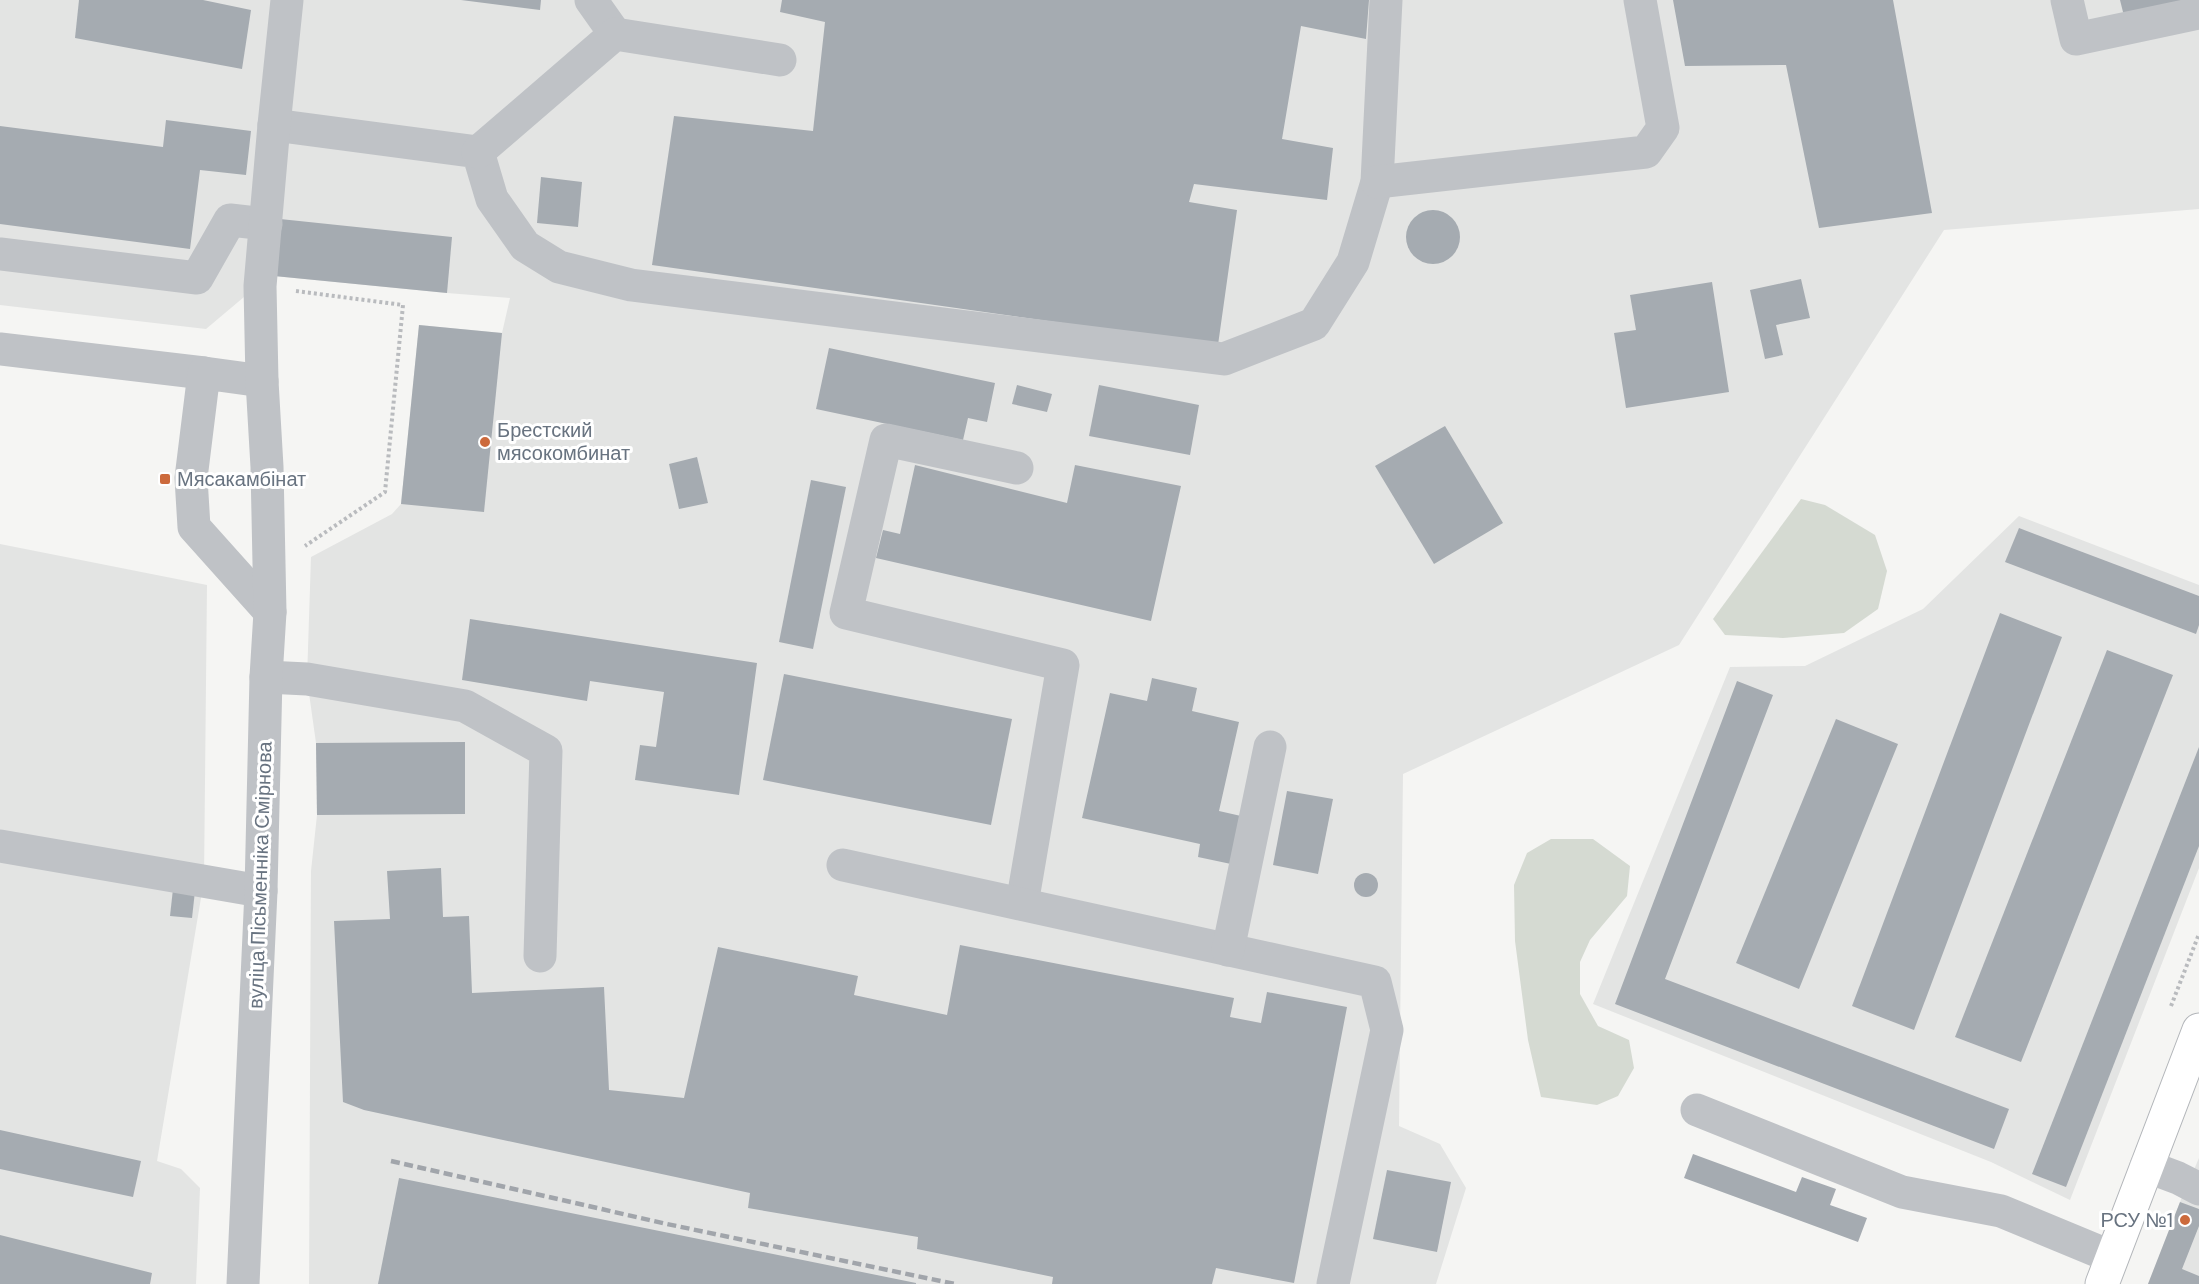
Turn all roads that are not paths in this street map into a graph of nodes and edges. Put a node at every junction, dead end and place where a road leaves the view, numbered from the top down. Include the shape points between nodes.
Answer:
1 (287, 0) edge
2 (591, 0) edge
3 (1386, 0) edge
4 (1640, 0) edge
5 (2067, 0) edge
6 (2199, 13) edge
7 (615, 34) junction
8 (780, 60) dead end
9 (273, 125) junction
10 (478, 152) junction
11 (1377, 182) junction
12 (266, 224) junction
13 (0, 254) edge
14 (0, 349) edge
15 (204, 372) junction
16 (262, 381) junction
17 (1017, 468) dead end
18 (270, 612) junction
19 (266, 677) junction
20 (1270, 747) dead end
21 (0, 846) edge
22 (843, 865) dead end
23 (261, 891) junction
24 (1022, 904) junction
25 (1228, 950) junction
26 (540, 956) dead end
27 (2199, 1030) edge
28 (1697, 1110) dead end
29 (2146, 1166) junction
30 (2199, 1189) edge
31 (2107, 1270) edge
32 (243, 1284) edge
33 (1333, 1284) edge

1 - 9 street, вуліца Пісьменніка Смірнова
2 - 7 street
3 - 11 street
4 - 11 street via 1663,128 1646,152
5 - 6 street via 2076,39
7 - 8 street
7 - 10 street
9 - 10 street
9 - 12 street, вуліца Пісьменніка Смірнова
10 - 11 street via 492,199 525,246 559,267 631,285 1224,359 1314,324 1353,262
12 - 13 street via 230,220 197,278
12 - 16 street, вуліца Пісьменніка Смірнова via 260,286
14 - 15 street
15 - 16 street
15 - 18 street via 191,478 194,526
16 - 18 street, вуліца Пісьменніка Смірнова
17 - 24 street via 886,441 846,612 1063,665
18 - 19 street, вуліца Пісьменніка Смірнова
19 - 23 street, вуліца Пісьменніка Смірнова
19 - 26 street via 307,679 465,706 546,751
20 - 25 street
21 - 23 street
22 - 24 street
23 - 32 street, вуліца Пісьменніка Смірнова
24 - 25 street
25 - 33 street via 1376,982 1387,1030
27 - 29 main road
28 - 31 street via 1902,1192 2001,1211
29 - 30 street
29 - 31 main road

